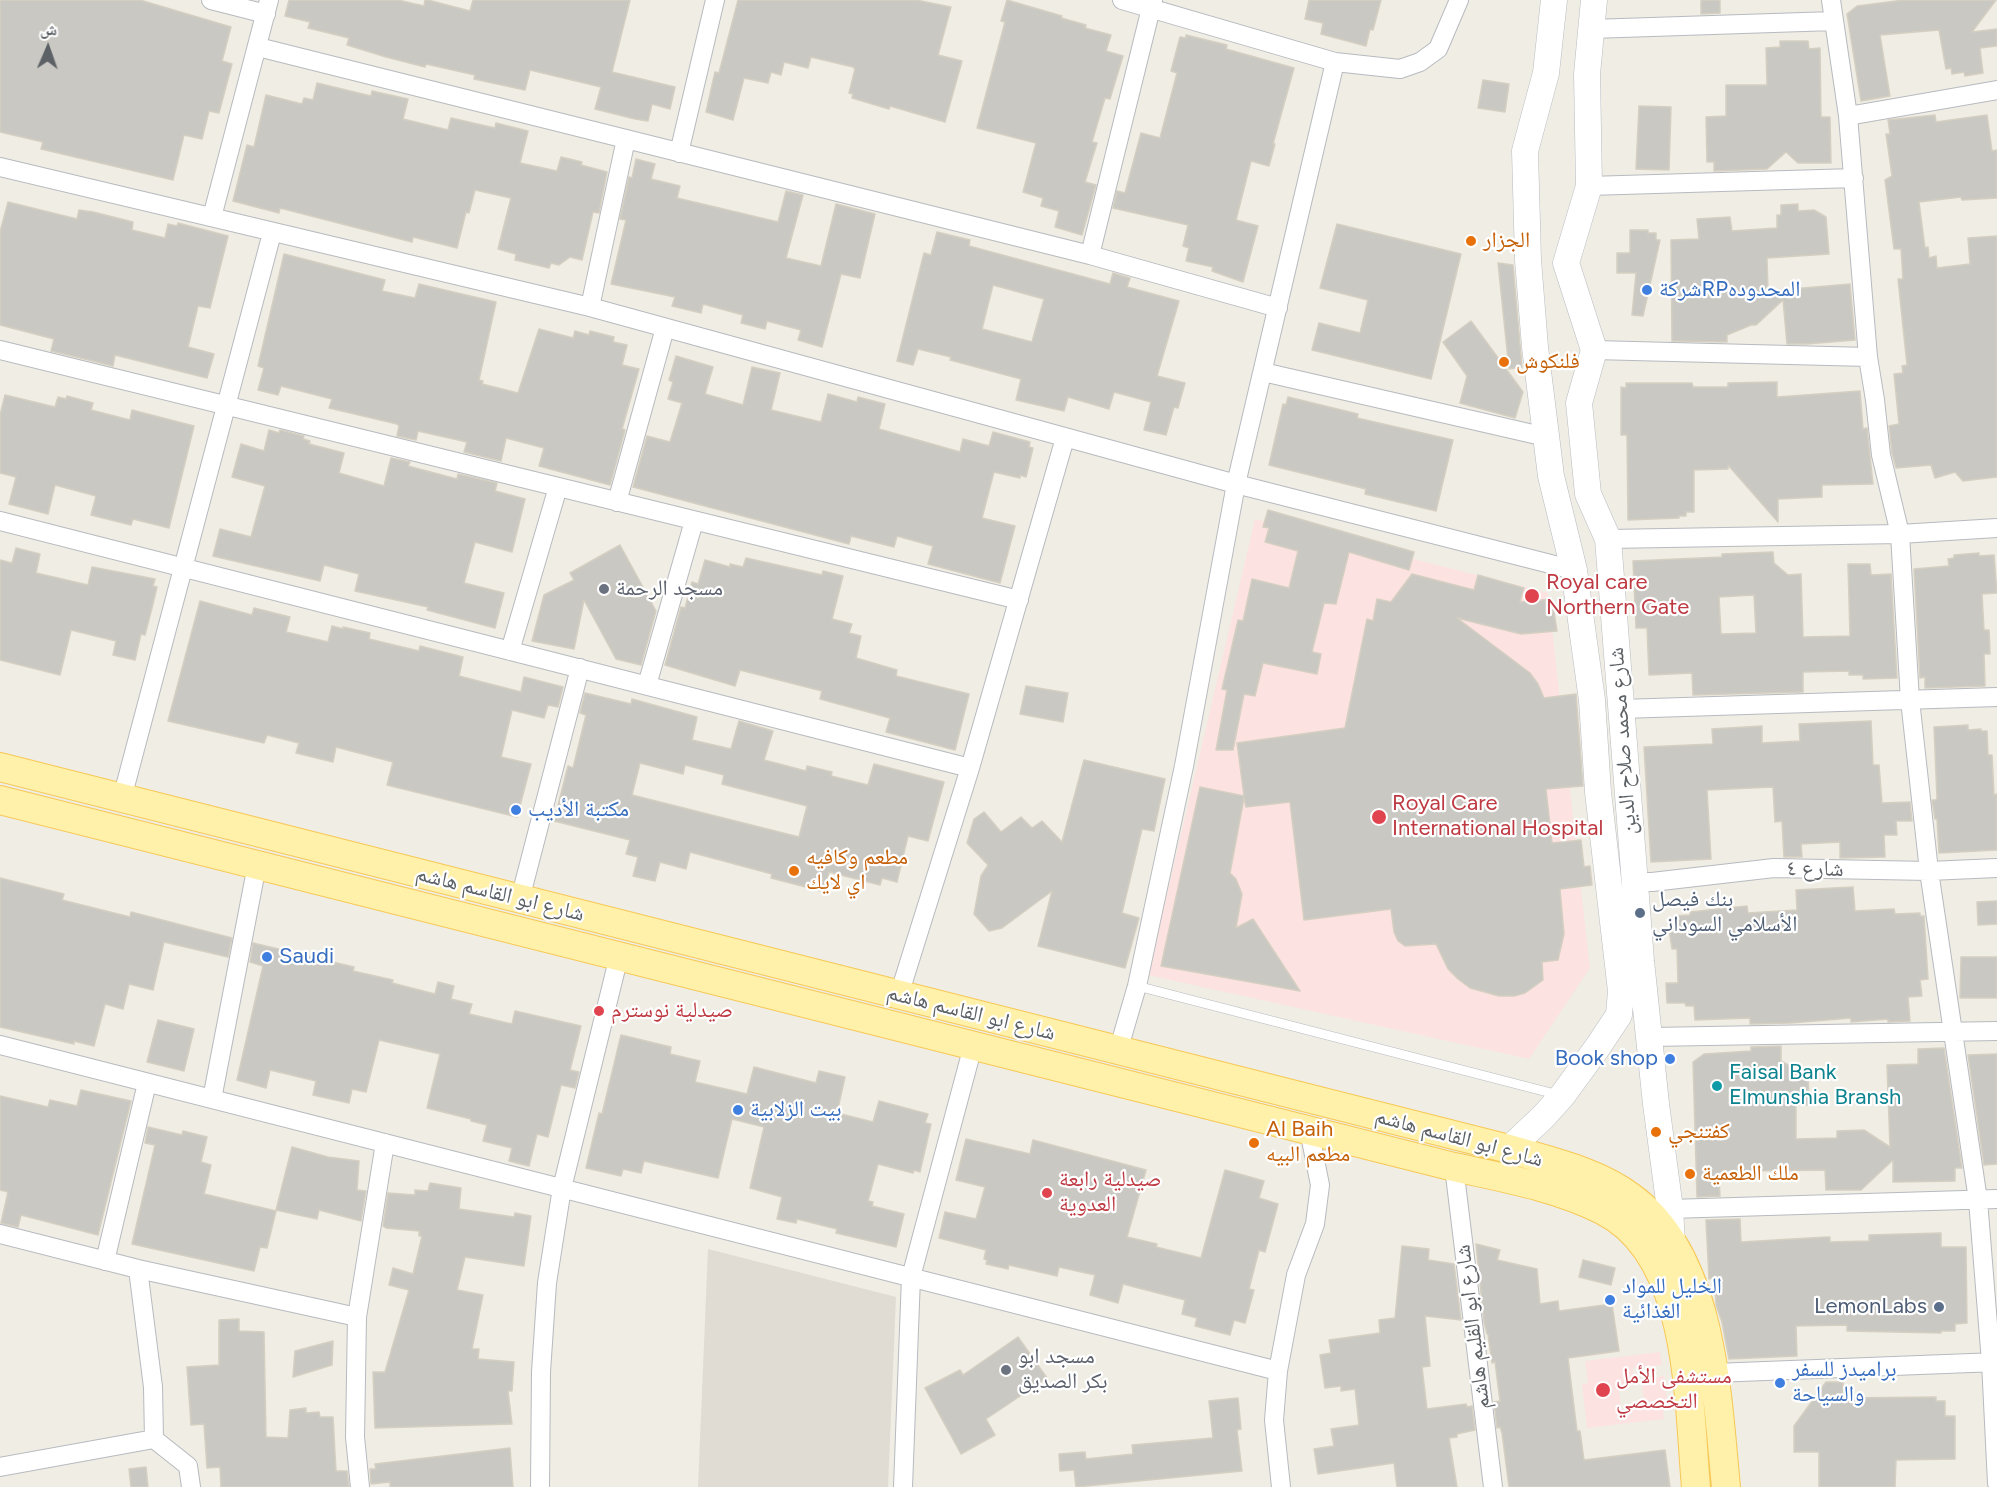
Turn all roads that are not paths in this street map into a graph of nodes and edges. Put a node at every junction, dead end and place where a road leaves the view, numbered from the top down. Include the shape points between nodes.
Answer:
1 (211, 0) edge
2 (715, 0) edge
3 (1122, 0) edge
4 (1458, 0) edge
5 (1554, 0) edge
6 (1594, 0) edge
7 (1830, 0) edge
8 (1152, 4) edge
9 (267, 7) edge
10 (1834, 21) junction
11 (1591, 29) junction
12 (258, 46) junction
13 (1335, 62) junction
14 (1997, 90) edge
15 (1848, 116) junction
16 (627, 139) junction
17 (679, 153) junction
18 (0, 167) edge
19 (1854, 178) junction
20 (1589, 186) junction
21 (212, 217) junction
22 (272, 233) junction
23 (1090, 255) junction
24 (590, 308) junction
25 (1278, 309) junction
26 (664, 328) junction
27 (0, 350) edge
28 (1594, 350) junction
29 (1868, 357) junction
30 (1263, 372) junction
31 (227, 406) junction
32 (1546, 437) junction
33 (1065, 438) junction
34 (1236, 484) junction
35 (558, 487) junction
36 (617, 502) junction
37 (0, 521) edge
38 (694, 521) junction
39 (1997, 528) edge
40 (1900, 534) junction
41 (1608, 539) junction
42 (183, 567) junction
43 (1574, 570) junction
44 (1019, 600) junction
45 (510, 651) junction
46 (580, 668) junction
47 (647, 685) junction
48 (1997, 697) edge
49 (1910, 700) junction
50 (1621, 710) junction
51 (0, 766) edge
52 (970, 768) junction
53 (122, 798) junction
54 (0, 800) edge
55 (257, 865) junction
56 (1997, 868) edge
57 (1929, 871) junction
58 (1635, 882) junction
59 (520, 899) junction
60 (619, 956) junction
61 (1137, 986) junction
62 (898, 995) junction
63 (1997, 1031) edge
64 (1954, 1032) junction
65 (1650, 1037) junction
66 (0, 1045) edge
67 (973, 1046) junction
68 (1118, 1051) junction
69 (147, 1083) junction
70 (1562, 1096) junction
71 (212, 1099) junction
72 (1309, 1130) junction
73 (385, 1143) junction
74 (1509, 1149) junction
75 (1454, 1167) junction
76 (562, 1188) junction
77 (1997, 1199) edge
78 (1978, 1200) junction
79 (1670, 1209) junction
80 (0, 1234) edge
81 (1672, 1243) junction
82 (105, 1261) junction
83 (138, 1269) junction
84 (911, 1277) junction
85 (357, 1317) junction
86 (1994, 1362) edge
87 (1278, 1371) junction
88 (1714, 1373) junction
89 (154, 1439) junction
90 (0, 1467) edge
91 (1997, 1483) edge
92 (191, 1487) edge
93 (360, 1487) edge
94 (540, 1487) edge
95 (903, 1487) edge
96 (1281, 1487) edge
97 (1492, 1487) edge
98 (1696, 1487) edge
99 (1726, 1487) edge

1 - 9 street
2 - 17 street
3 - 8 street
4 - 13 street via 1438,49 1420,62 1400,69
5 - 32 main road, شارع محمد صلاح الدين via 1546,73 1525,152 1534,347
6 - 11 main road
7 - 10 street
8 - 13 street
8 - 23 street
9 - 12 street
10 - 11 street
10 - 15 street
11 - 20 main road via 1587,74
12 - 16 street
12 - 21 street
13 - 25 street
14 - 15 street
15 - 19 street
16 - 17 street
16 - 24 street
17 - 23 street
18 - 21 street
19 - 20 street
19 - 29 street
20 - 28 main road via 1566,263
21 - 22 street
22 - 24 street
22 - 31 street
23 - 25 street
24 - 26 street
25 - 30 street
26 - 33 street
26 - 36 street
27 - 31 street
28 - 29 street
28 - 41 main road, شارع محمد صلاح الدين via 1579,404 1588,494
29 - 40 street via 1881,455
30 - 32 street
30 - 34 street
31 - 35 street
31 - 42 street
32 - 43 main road, شارع محمد صلاح الدين via 1551,476
33 - 34 street
33 - 44 street
34 - 43 street
34 - 61 street via 1184,766
35 - 36 street
35 - 45 street
36 - 38 street
37 - 42 street
38 - 44 street
38 - 47 street
39 - 40 street
40 - 41 street
40 - 49 street
41 - 50 main road, شارع محمد صلاح الدين
42 - 45 street
42 - 53 street
43 - 70 main road, شارع محمد صلاح الدين via 1592,700 1598,792 1621,991 1619,1015
44 - 52 street
45 - 46 street
46 - 47 street
46 - 59 street
47 - 52 street
48 - 49 street
49 - 50 street
49 - 57 street
50 - 58 main road, شارع محمد صلاح الدين
51 - 53 main road, شارع ابو القاسم هاشم
52 - 62 street
53 - 59 main road, شارع ابو القاسم هاشم
54 - 55 main road, شارع ابو القاسم هاشم
55 - 60 main road, شارع ابو القاسم هاشم
55 - 71 street
56 - 57 street, شارع ٤
57 - 58 street, شارع ٤ via 1774,868
57 - 64 street
58 - 65 main road, شارع محمد صلاح الدين
59 - 62 main road, شارع ابو القاسم هاشم
60 - 67 main road, شارع ابو القاسم هاشم
60 - 76 street
61 - 68 street
61 - 70 lane
62 - 68 main road, شارع ابو القاسم هاشم
63 - 64 street
64 - 65 street
64 - 78 street
65 - 79 main road, شارع محمد صلاح الدين
66 - 69 street
67 - 72 main road, شارع ابو القاسم هاشم
67 - 84 street
68 - 74 main road, شارع ابو القاسم هاشم
69 - 71 street
69 - 82 street
70 - 74 main road, شارع محمد صلاح الدين
71 - 73 street
72 - 75 main road, شارع ابو القاسم هاشم
72 - 87 street via 1320,1185 1315,1224 1296,1275
73 - 76 street
73 - 85 street
74 - 81 main road, شارع ابو القاسم هاشم via 1604,1181 1630,1195 1650,1212
75 - 97 street, شارع ابو القليم هاشم
75 - 98 main road, شارع ابو القاسم هاشم via 1567,1195 1604,1211 1628,1227 1648,1250 1670,1294 1680,1331
76 - 84 street
76 - 94 street via 546,1283
77 - 78 street
78 - 79 street
78 - 86 street
79 - 81 main road, شارع محمد صلاح الدين
80 - 82 street
81 - 88 main road, شارع ابو القاسم هاشم via 1696,1290
82 - 83 street
83 - 85 street
83 - 89 street via 153,1387
84 - 87 street
84 - 95 street
85 - 93 street via 355,1437
86 - 88 street
86 - 91 street
87 - 96 street via 1274,1420
88 - 99 main road, شارع ابو القاسم هاشم
89 - 90 street
89 - 92 street via 188,1466

